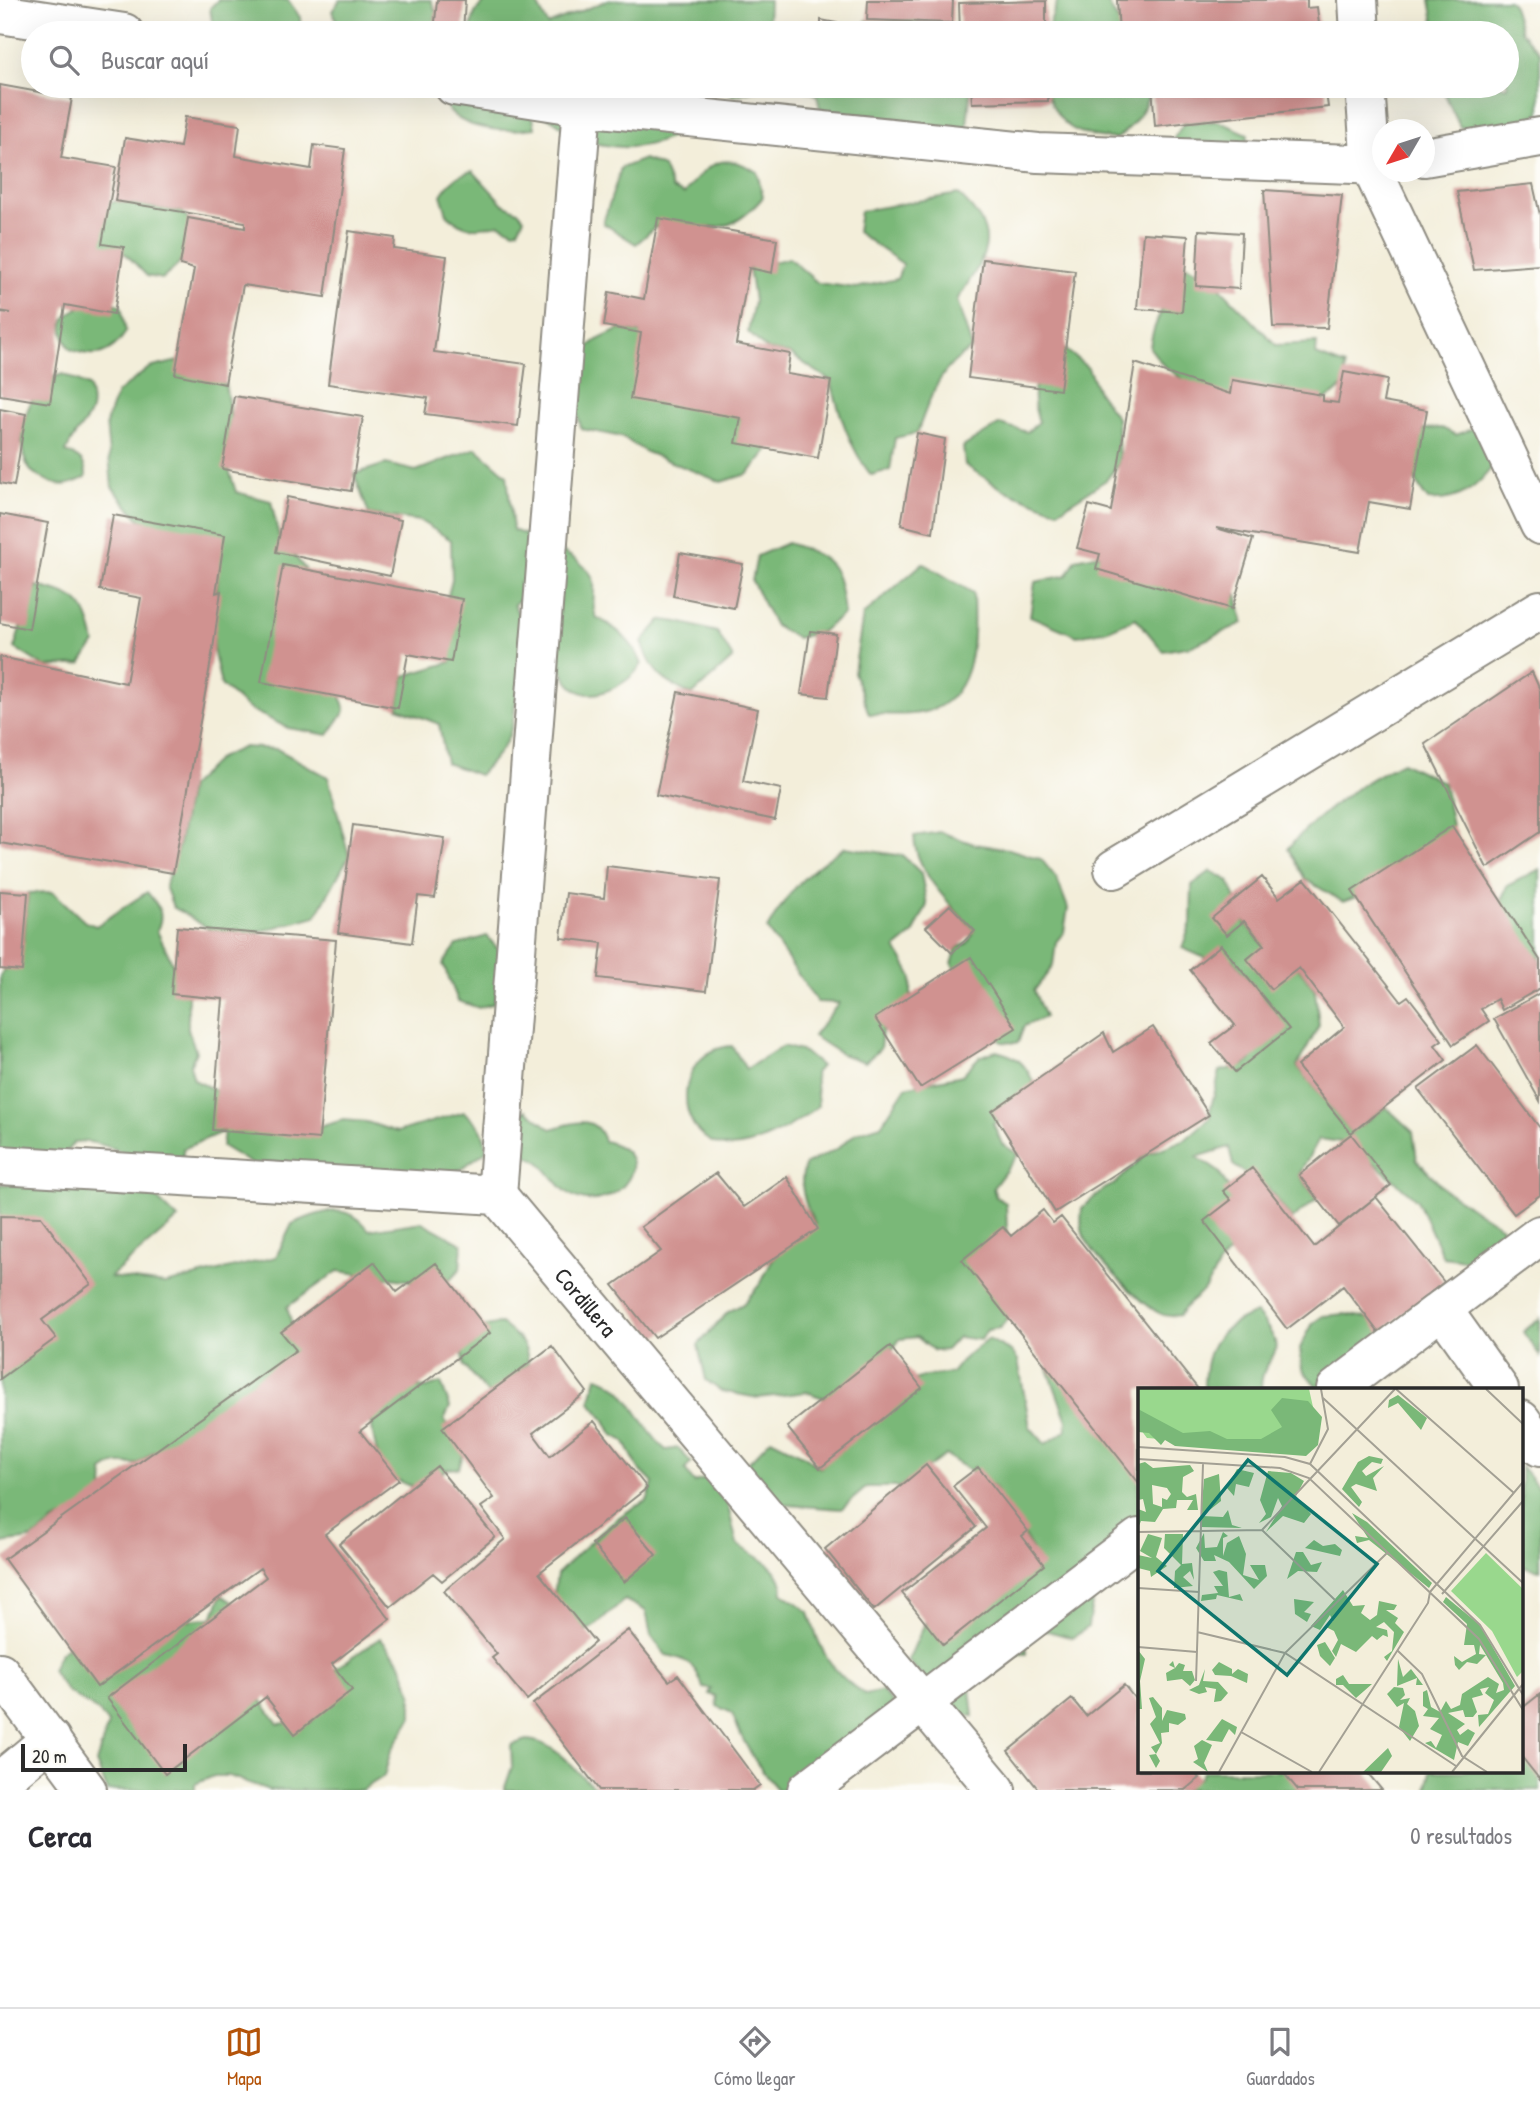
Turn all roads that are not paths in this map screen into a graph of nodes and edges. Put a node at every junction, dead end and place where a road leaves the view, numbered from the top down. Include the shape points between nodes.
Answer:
1 (1358, 0) edge
2 (0, 14) edge
3 (46, 21) edge
4 (1359, 21) edge
5 (531, 98) edge
6 (1367, 98) edge
7 (582, 106) junction
8 (1372, 133) edge
9 (1540, 137) edge
10 (1435, 155) edge
11 (1372, 166) edge
12 (1384, 182) edge
13 (1540, 525) edge
14 (1540, 610) edge
15 (1114, 869) dead end
16 (0, 1165) edge
17 (497, 1195) junction
18 (1540, 1235) edge
19 (1442, 1309) junction
20 (1337, 1388) edge
21 (1498, 1388) edge
22 (1522, 1421) edge
23 (1540, 1447) edge
24 (1138, 1539) edge
25 (0, 1672) edge
26 (923, 1702) junction
27 (51, 1739) junction
28 (0, 1781) edge
29 (87, 1790) edge
30 (807, 1790) edge
31 (996, 1790) edge

1 - 4 street
2 - 3 street
5 - 7 street
6 - 8 street
7 - 11 street via 1038,153
7 - 17 street
9 - 10 street
12 - 13 street
14 - 15 street
16 - 17 street
17 - 26 street, Cordillera
18 - 19 street
19 - 20 street
19 - 21 street
22 - 23 street
24 - 26 street
25 - 27 street
26 - 30 street
26 - 31 street, Cordillera
27 - 28 street
27 - 29 street

